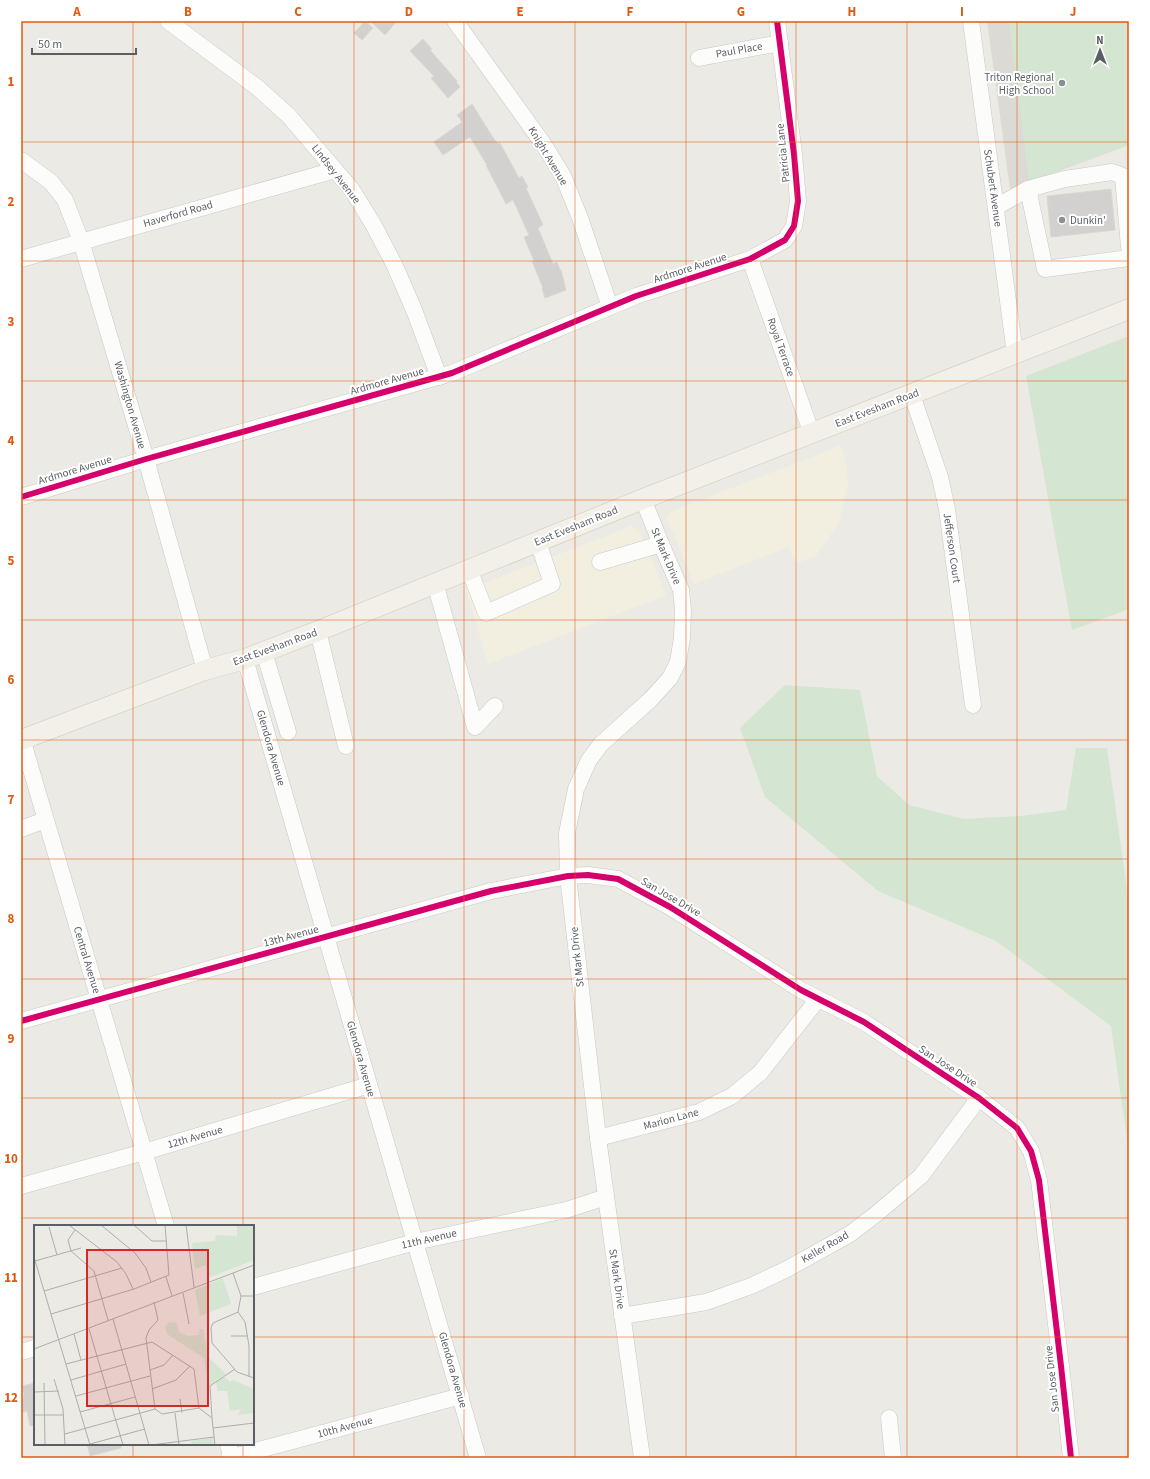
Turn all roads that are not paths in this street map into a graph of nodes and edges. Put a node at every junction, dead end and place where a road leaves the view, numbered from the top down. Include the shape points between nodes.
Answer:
1 (168, 21) edge
2 (455, 21) edge
3 (777, 21) edge
4 (971, 21) edge
5 (780, 43) junction
6 (699, 58) dead end
7 (21, 160) edge
8 (335, 170) junction
9 (1028, 189) junction
10 (996, 207) junction
11 (81, 241) junction
12 (1129, 247) edge
13 (1129, 258) edge
14 (21, 259) edge
15 (750, 260) junction
16 (610, 307) junction
17 (1129, 309) edge
18 (1015, 354) junction
19 (439, 377) junction
20 (912, 394) junction
21 (812, 434) junction
22 (146, 459) junction
23 (21, 496) edge
24 (643, 499) junction
25 (538, 542) junction
26 (660, 544) junction
27 (600, 562) dead end
28 (469, 569) junction
29 (435, 583) junction
30 (318, 631) junction
31 (264, 652) junction
32 (245, 659) junction
33 (206, 670) junction
34 (973, 705) dead end
35 (495, 706) dead end
36 (288, 732) dead end
37 (21, 739) edge
38 (346, 746) dead end
39 (27, 784) edge
40 (45, 820) junction
41 (21, 829) edge
42 (568, 876) junction
43 (325, 937) junction
44 (99, 999) junction
45 (818, 999) junction
46 (21, 1021) edge
47 (369, 1085) junction
48 (979, 1098) junction
49 (598, 1138) junction
50 (144, 1152) junction
51 (21, 1186) edge
52 (606, 1197) junction
53 (166, 1225) edge
54 (415, 1242) junction
55 (254, 1287) edge
56 (622, 1316) junction
57 (34, 1348) edge
58 (21, 1352) edge
59 (460, 1396) junction
60 (889, 1418) dead end
61 (231, 1454) edge
62 (478, 1458) edge
63 (642, 1458) edge
64 (892, 1458) edge
65 (1071, 1458) edge

1 - 8 street, Lindsey Avenue via 258,88 289,116
2 - 16 street, Knight Avenue via 544,145 563,176
3 - 5 street, Patricia Lane
4 - 10 street, Schubert Avenue
5 - 6 street, Paul Place
5 - 15 street, Patricia Lane via 798,202 794,226 785,240
7 - 11 street, Washington Avenue via 51,182 65,200
8 - 11 street, Haverford Road
8 - 19 street, Lindsey Avenue via 352,190 394,264
9 - 10 street
9 - 12 street via 1065,179 1112,172 1123,176
9 - 13 street via 1045,269
10 - 18 street, Schubert Avenue
11 - 14 street, Haverford Road
11 - 22 street, Washington Avenue
15 - 16 street, Ardmore Avenue via 636,296
15 - 21 street, Royal Terrace
16 - 19 street, Ardmore Avenue
17 - 18 main road, East Evesham Road
18 - 20 main road, East Evesham Road
19 - 22 street, Ardmore Avenue
20 - 21 main road, East Evesham Road
20 - 34 street, Jefferson Court via 940,477 947,509
21 - 24 main road, East Evesham Road
22 - 23 street, Ardmore Avenue
22 - 33 street, Washington Avenue
24 - 25 main road, East Evesham Road
24 - 26 street, St Mark Drive
25 - 28 main road, East Evesham Road
25 - 28 street via 552,584 486,613
26 - 27 street
26 - 42 street, St Mark Drive via 681,590 682,638 678,662 670,678 651,699 601,744 590,760 576,789 567,833
28 - 29 main road, East Evesham Road
29 - 30 main road, East Evesham Road
29 - 35 street via 475,727
30 - 31 main road, East Evesham Road
30 - 38 street
31 - 32 main road, East Evesham Road
31 - 36 street
32 - 33 main road, East Evesham Road
32 - 43 street, Glendora Avenue
33 - 37 main road, East Evesham Road
37 - 39 street, Central Avenue
39 - 40 street, Central Avenue
40 - 41 street
40 - 44 street, Central Avenue
42 - 43 street, 13th Avenue via 491,891
42 - 45 street, San Jose Drive via 588,875 618,879 670,907
42 - 49 street, St Mark Drive
43 - 44 street, 13th Avenue
43 - 47 street, Glendora Avenue
44 - 46 street, 13th Avenue
44 - 50 street, Central Avenue
45 - 48 street, San Jose Drive via 864,1022
45 - 49 street, Marion Lane via 760,1073 732,1096 699,1112
47 - 50 street, 12th Avenue
47 - 54 street, Glendora Avenue
48 - 56 street, Keller Road via 922,1176 850,1234 751,1286 706,1302
48 - 65 street, San Jose Drive via 1017,1128 1031,1151 1039,1180
49 - 52 street, St Mark Drive
50 - 51 street, 12th Avenue
50 - 53 street, Central Avenue
52 - 54 street, 11th Avenue via 566,1210
52 - 56 street, St Mark Drive
54 - 55 street, 11th Avenue
54 - 59 street, Glendora Avenue
56 - 63 street, St Mark Drive
57 - 58 street
59 - 61 street, 10th Avenue
59 - 62 street, Glendora Avenue
60 - 64 street

